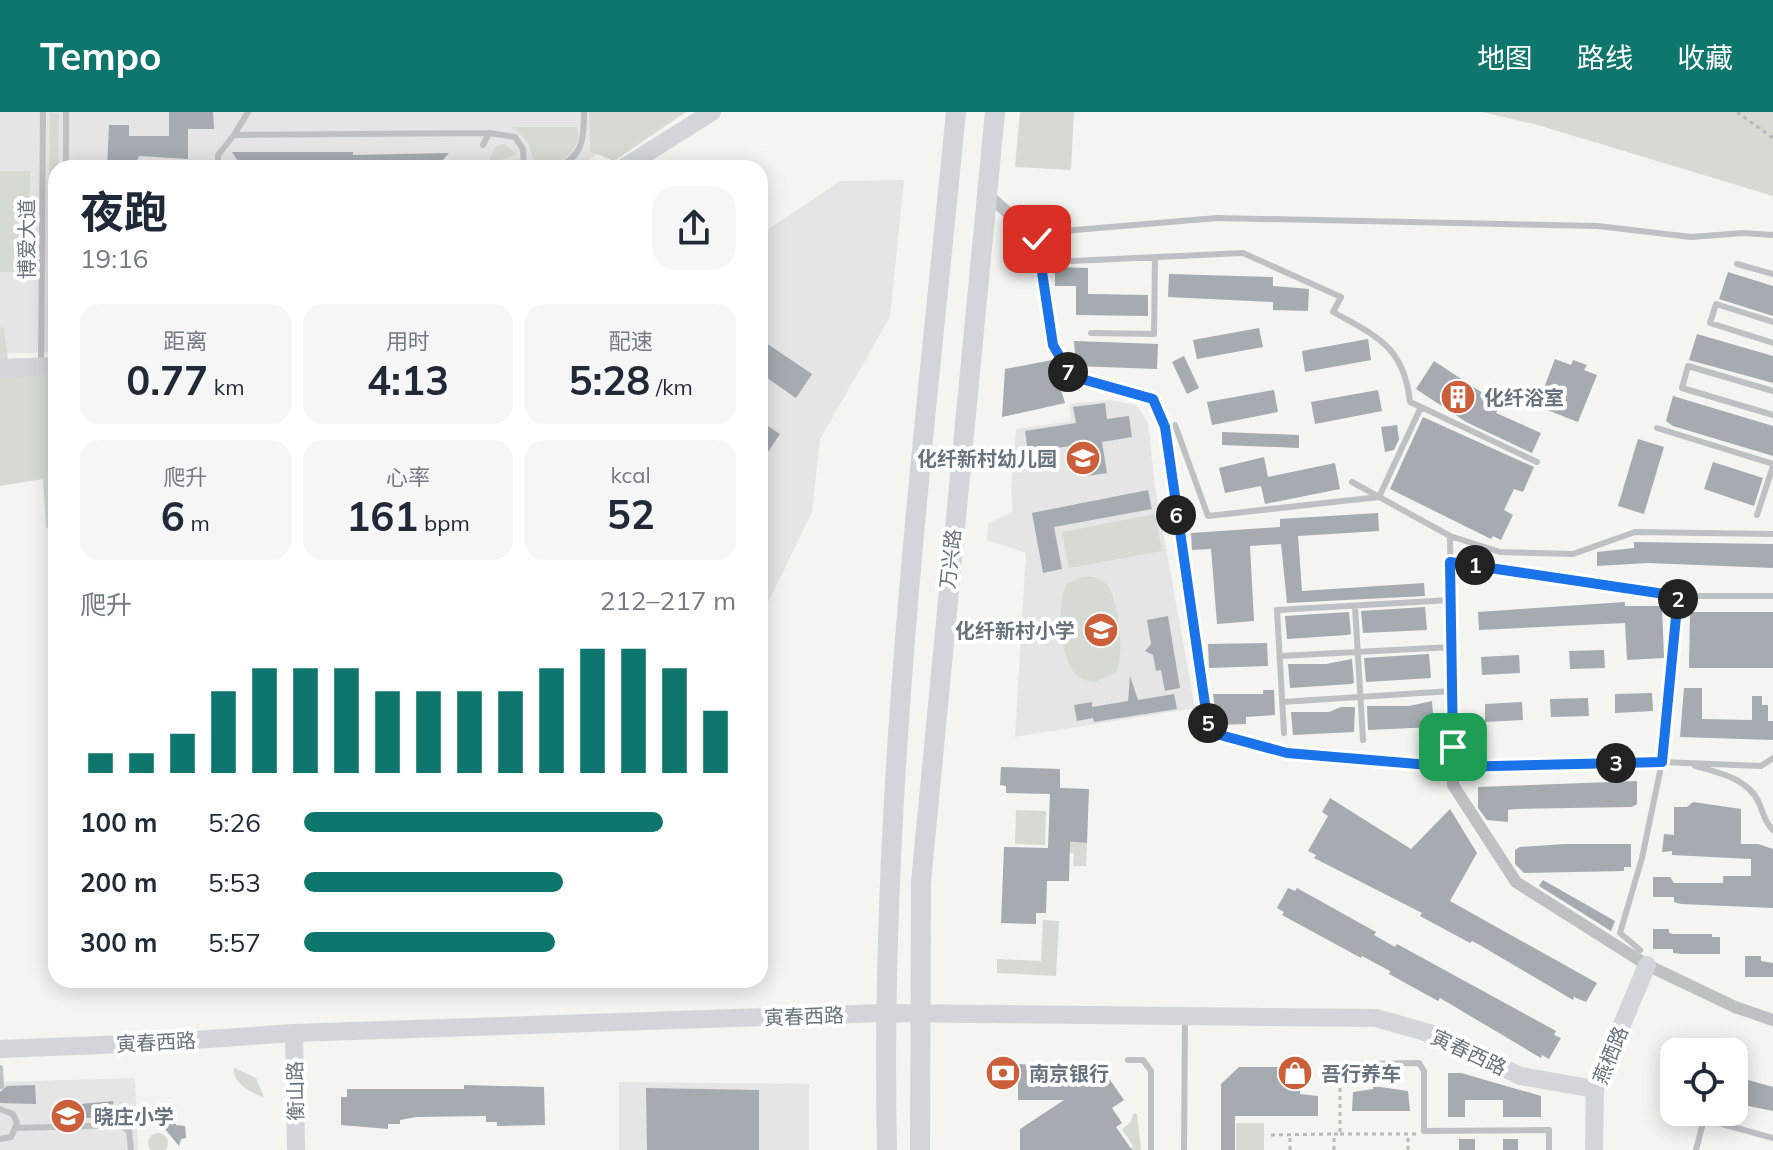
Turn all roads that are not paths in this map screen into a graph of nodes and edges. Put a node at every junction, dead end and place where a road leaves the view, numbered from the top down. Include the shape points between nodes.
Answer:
1 (43, 112) edge
2 (66, 112) edge
3 (248, 112) edge
4 (584, 112) edge
5 (712, 112) edge
6 (956, 112) edge
7 (995, 112) edge
8 (489, 133) junction
9 (234, 135) junction
10 (483, 145) dead end
11 (66, 160) edge
12 (218, 160) edge
13 (524, 160) edge
14 (569, 160) edge
15 (636, 160) edge
16 (987, 194) junction
17 (1773, 235) edge
18 (1037, 239) junction
19 (1155, 257) junction
20 (1072, 261) dead end
21 (1737, 264) dead end
22 (1773, 274) edge
23 (1773, 322) edge
24 (48, 324) edge
25 (1091, 333) dead end
26 (1773, 343) edge
27 (48, 366) edge
28 (0, 368) edge
29 (1773, 391) edge
30 (1421, 407) junction
31 (1773, 415) edge
32 (1175, 425) dead end
33 (1657, 428) dead end
34 (1537, 462) dead end
35 (1773, 465) edge
36 (1352, 482) dead end
37 (1379, 497) junction
38 (1757, 515) dead end
39 (1773, 534) edge
40 (1450, 536) junction
41 (1450, 562) junction
42 (1678, 596) junction
43 (1773, 596) edge
44 (1451, 600) junction
45 (1355, 606) junction
46 (1452, 647) junction
47 (1358, 652) junction
48 (1280, 656) junction
49 (1452, 691) junction
50 (1360, 697) junction
51 (1282, 702) junction
52 (1284, 733) dead end
53 (1363, 740) dead end
54 (1453, 747) dead end
55 (1773, 758) edge
56 (1453, 762) junction
57 (1662, 762) junction
58 (1684, 763) junction
59 (1773, 830) edge
60 (1644, 957) junction
61 (884, 1013) junction
62 (918, 1013) junction
63 (1185, 1016) junction
64 (1773, 1020) edge
65 (294, 1033) junction
66 (0, 1049) edge
67 (1128, 1060) dead end
68 (1353, 1064) dead end
69 (0, 1068) edge
70 (1, 1086) edge
71 (1595, 1089) junction
72 (1, 1108) edge
73 (17, 1128) junction
74 (1773, 1138) edge
75 (2, 1139) edge
76 (4, 1150) edge
77 (131, 1150) edge
78 (296, 1150) edge
79 (887, 1150) edge
80 (920, 1150) edge
81 (1151, 1150) edge
82 (1184, 1150) edge
83 (1549, 1150) edge
84 (1594, 1150) edge
85 (1696, 1150) edge

1 - 24 lane, 博爱大道
2 - 11 lane
3 - 9 lane
4 - 14 lane via 583,146
5 - 15 street
6 - 61 main road, 万兴路 via 907,582
7 - 16 main road, 万兴路
8 - 9 lane
8 - 10 lane
8 - 13 lane via 515,137
9 - 12 lane
16 - 18 street
16 - 62 main road, 万兴路 via 935,711 921,882
17 - 18 lane via 1691,237 1598,226 1217,218 1063,231
18 - 56 street via 1053,345 1071,376 1153,399 1165,427 1209,732 1287,753
19 - 20 lane
19 - 25 lane via 1154,334
19 - 30 lane via 1243,253 1341,297 1333,312 1369,332 1401,361 1410,402
21 - 22 lane
23 - 26 lane via 1716,304 1710,323
27 - 28 street
29 - 31 lane via 1688,366 1682,388
30 - 34 lane
30 - 37 lane
32 - 37 lane via 1208,516
33 - 35 lane
35 - 38 lane
36 - 37 lane
37 - 40 lane
39 - 40 lane via 1635,532 1573,554 1500,552
40 - 41 lane
41 - 42 lane
41 - 44 lane
42 - 43 lane
42 - 57 lane
44 - 45 lane
44 - 46 lane
45 - 47 lane
45 - 48 lane via 1277,610
46 - 47 lane
46 - 49 lane
47 - 48 lane
47 - 50 lane
48 - 51 lane
49 - 50 lane
49 - 54 lane
50 - 51 lane
50 - 53 lane
51 - 52 lane
55 - 58 lane via 1761,766
56 - 57 lane
56 - 60 street via 1453,785 1516,882
57 - 58 lane
57 - 60 lane via 1620,933
58 - 59 lane via 1745,784
60 - 64 street via 1735,1007
60 - 71 street, 燕栖路
61 - 62 street, 寅春西路
61 - 65 street, 寅春西路
61 - 79 main road, 万兴路
62 - 63 street, 寅春西路
62 - 80 main road, 万兴路
63 - 71 street, 寅春西路 via 1376,1018 1443,1037 1520,1076
63 - 82 lane
65 - 66 street, 寅春西路
65 - 78 street, 衡山路
67 - 81 lane via 1143,1060 1151,1071
68 - 83 lane via 1419,1063 1424,1071 1424,1131 1549,1130
69 - 70 lane
71 - 84 street, 燕栖路
72 - 73 lane via 13,1114
73 - 75 lane
73 - 77 lane via 121,1125 129,1131
74 - 85 lane via 1704,1119
75 - 76 lane

